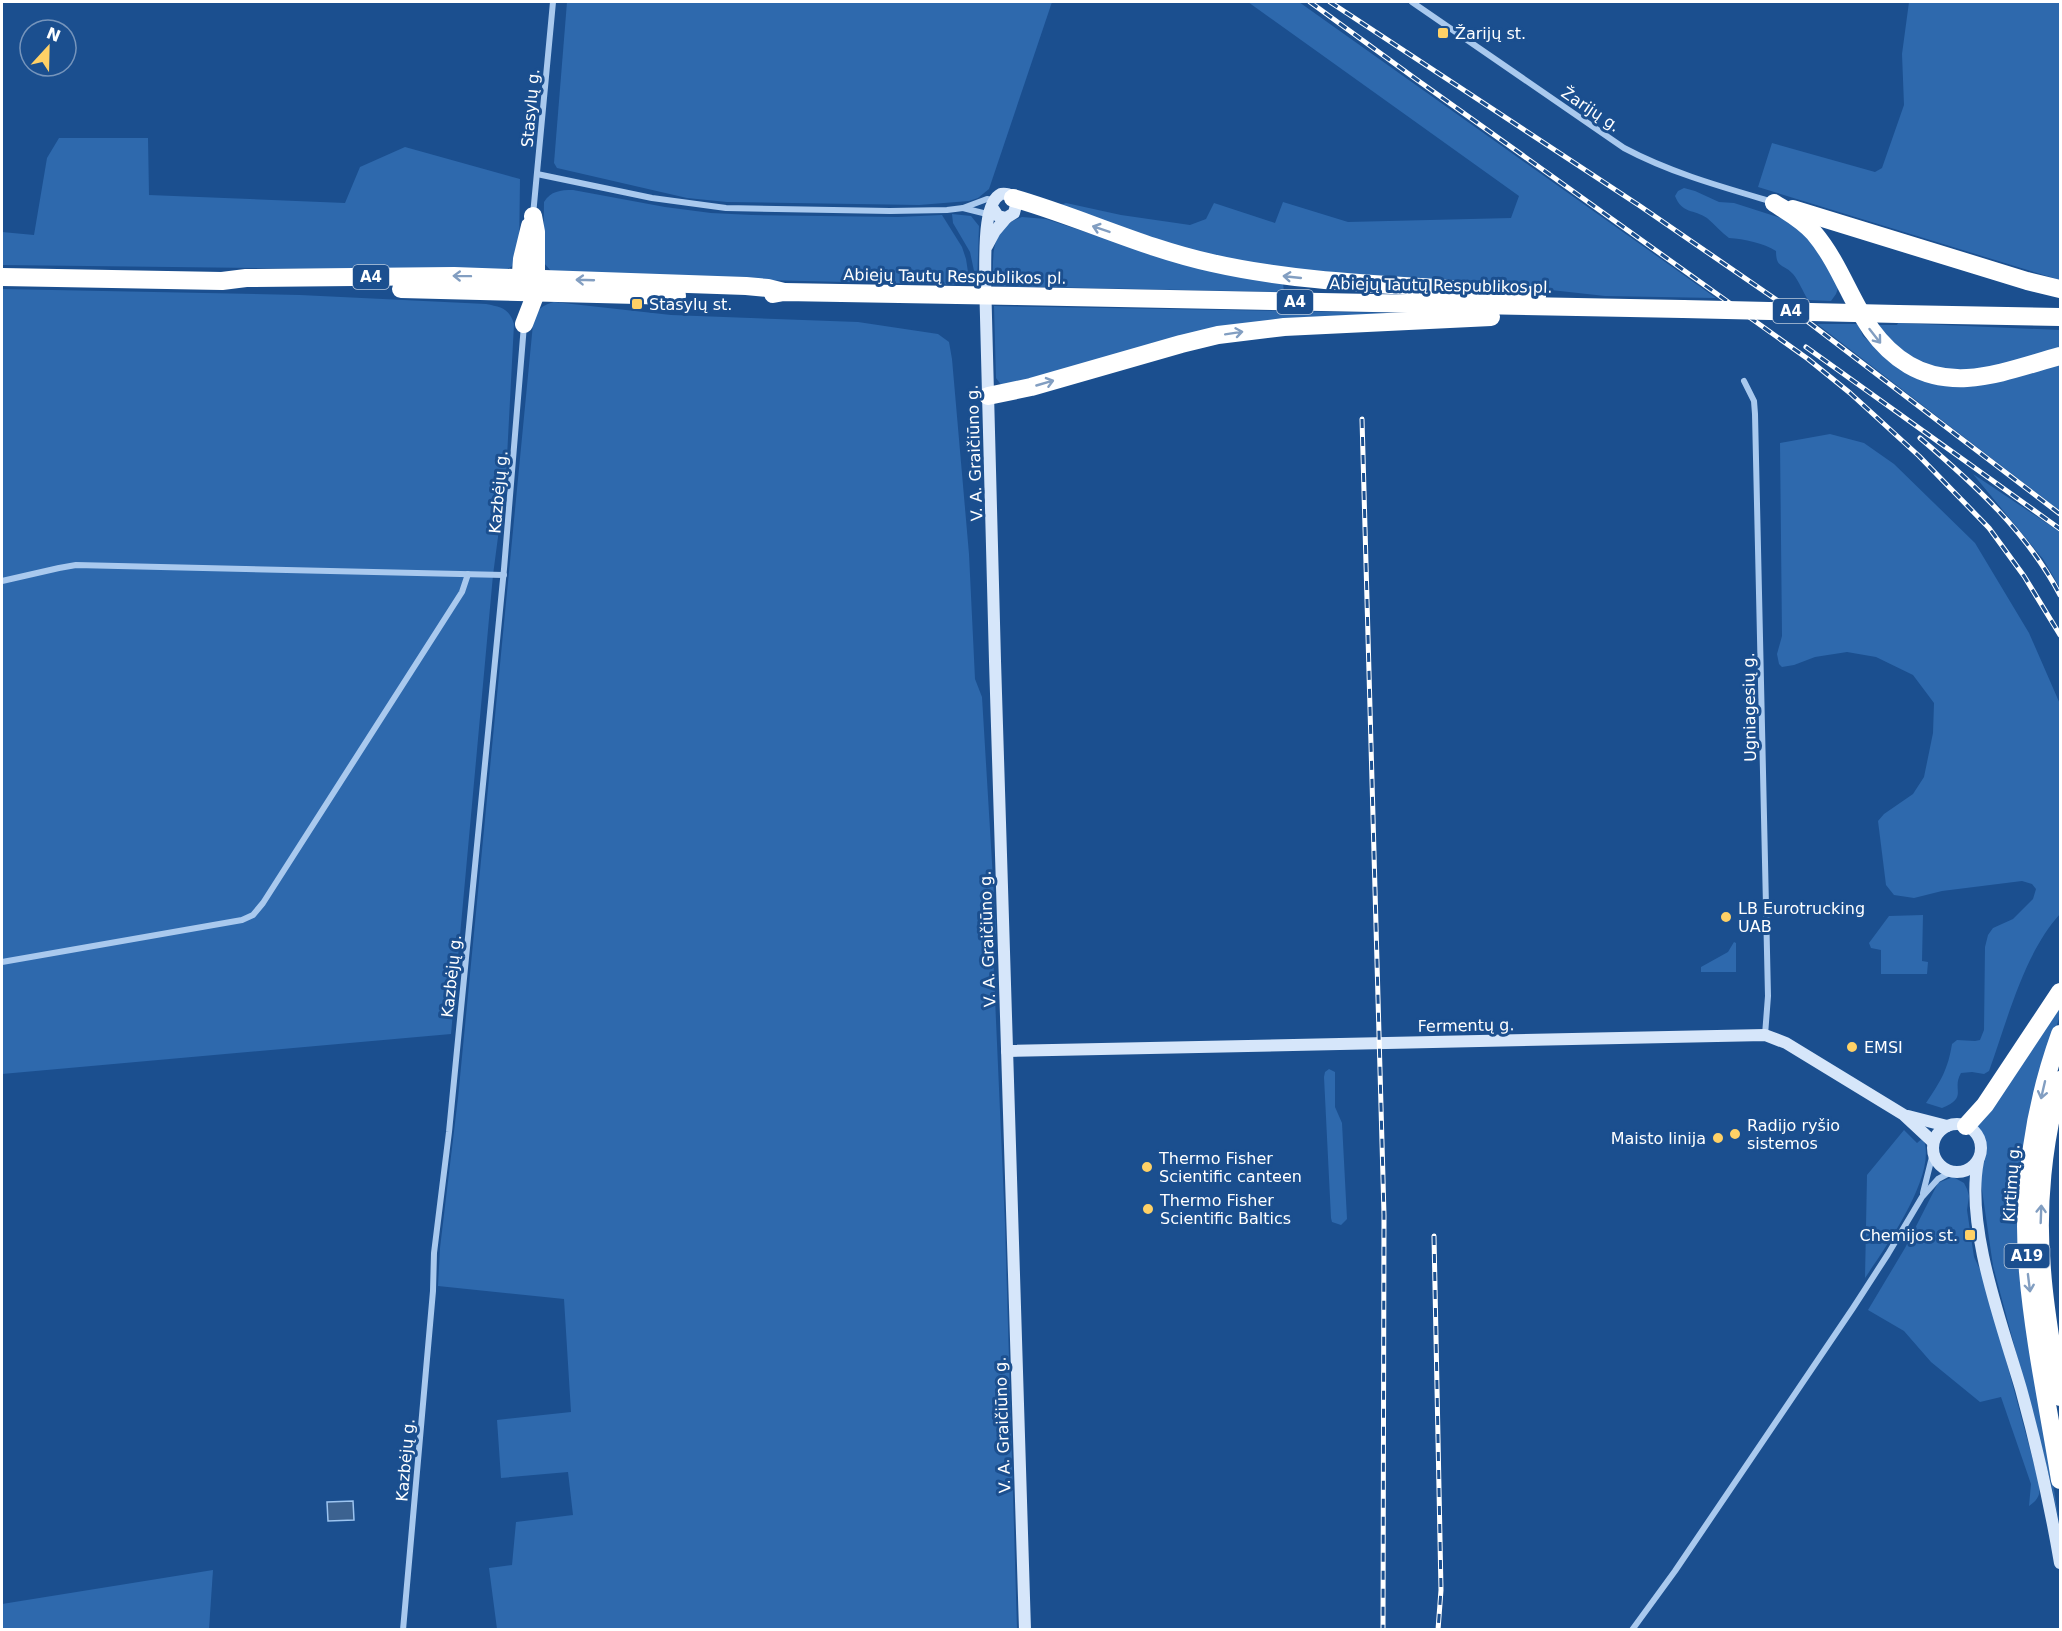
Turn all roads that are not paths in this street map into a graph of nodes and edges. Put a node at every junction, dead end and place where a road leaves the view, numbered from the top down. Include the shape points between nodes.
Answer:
1 (553, 2) edge
2 (1412, 2) edge
3 (537, 174) junction
4 (1013, 198) junction
5 (1774, 202) junction
6 (963, 208) junction
7 (996, 211) junction
8 (533, 216) joint
9 (1841, 224) junction
10 (987, 247) junction
11 (1826, 248) junction
12 (2, 278) edge
13 (2027, 281) junction
14 (528, 285) junction
15 (2061, 289) edge
16 (1575, 308) junction
17 (1600, 308) junction
18 (2029, 316) junction
19 (2061, 317) edge
20 (524, 324) joint
21 (2061, 356) edge
22 (1744, 381) dead end
23 (988, 396) junction
24 (468, 574) junction
25 (504, 575) junction
26 (2, 581) edge
27 (2, 962) edge
28 (2061, 992) edge
29 (2061, 1034) edge
30 (1766, 1035) junction
31 (1007, 1051) junction
32 (2061, 1080) edge
33 (1904, 1115) junction
34 (1947, 1126) junction
35 (1966, 1126) junction
36 (1933, 1148) junction
37 (1977, 1161) junction
38 (1955, 1172) junction
39 (1976, 1195) junction
40 (1922, 1197) junction
41 (2061, 1397) edge
42 (2061, 1480) edge
43 (2061, 1563) edge
44 (404, 1629) edge
45 (1025, 1629) edge
46 (1632, 1629) edge

1 - 3 street, Stasylų g.
2 - 5 street, Žarijų g. via 1624,148 1694,178
3 - 6 street via 652,198 726,208
3 - 8 street, Stasylų g.
4 - 7 main road via 1001,194
4 - 7 main road via 1016,210
17 -> 4 highway via 1508,293 1294,277 1235,268 1156,248
5 - 9 highway
5 - 11 highway via 1802,222
6 - 7 street
6 - 7 street via 987,199
7 - 10 main road, V. A. Graičiūno g. via 995,231
7 - 10 main road, V. A. Graičiūno g. via 986,230
8 - 14 highway via 525,242
9 - 11 highway via 1826,233
9 - 13 highway
10 - 23 main road, V. A. Graičiūno g.
11 -> 21 highway via 1868,328 1889,351 1913,367 1938,376 1966,378
12 - 14 highway, Abiejų Tautų Respublikos pl. / A4 via 222,281 246,285
13 - 15 highway
13 - 18 highway via 2041,294
14 - 16 highway, Abiejų Tautų Respublikos pl. / A4, bridge via 746,286 784,292
14 - 20 highway
16 - 17 highway, Abiejų Tautų Respublikos pl. / A4
23 -> 16 highway via 1229,333 1506,316
17 - 18 highway, Abiejų Tautų Respublikos pl. / A4, bridge
18 - 19 highway, Abiejų Tautų Respublikos pl. / A4
20 - 25 street, Kazbėjų g.
22 - 30 street, Ugniagesių g. via 1754,400 1755,414
23 - 31 main road, V. A. Graičiūno g.
24 - 25 street
24 - 26 street via 76,566
24 - 27 street via 462,592 253,915
25 - 44 street, Kazbėjų g. via 434,1253
28 - 35 highway
29 -> 42 highway, Kirtimų g. / A19 via 2035,1131 2026,1228 2032,1310
30 - 31 main road, Fermentų g.
30 - 33 main road, Fermentų g. via 1786,1043
31 - 45 main road, V. A. Graičiūno g.
41 -> 32 highway, A19 via 2040,1248 2048,1134
33 - 34 main road, Fermentų g.
33 - 36 main road, Fermentų g.
34 - 35 main road
34 - 36 main road via 1938,1133
35 - 37 main road via 1980,1141
36 - 38 main road via 1939,1165
36 - 40 street
37 - 38 main road via 1970,1169
37 - 39 main road, Kirtimų g.
38 - 39 main road, Kirtimų g.
38 - 40 street via 1938,1179
39 - 43 main road, Kirtimų g. via 1984,1257 2040,1461
40 - 46 street via 1853,1308

